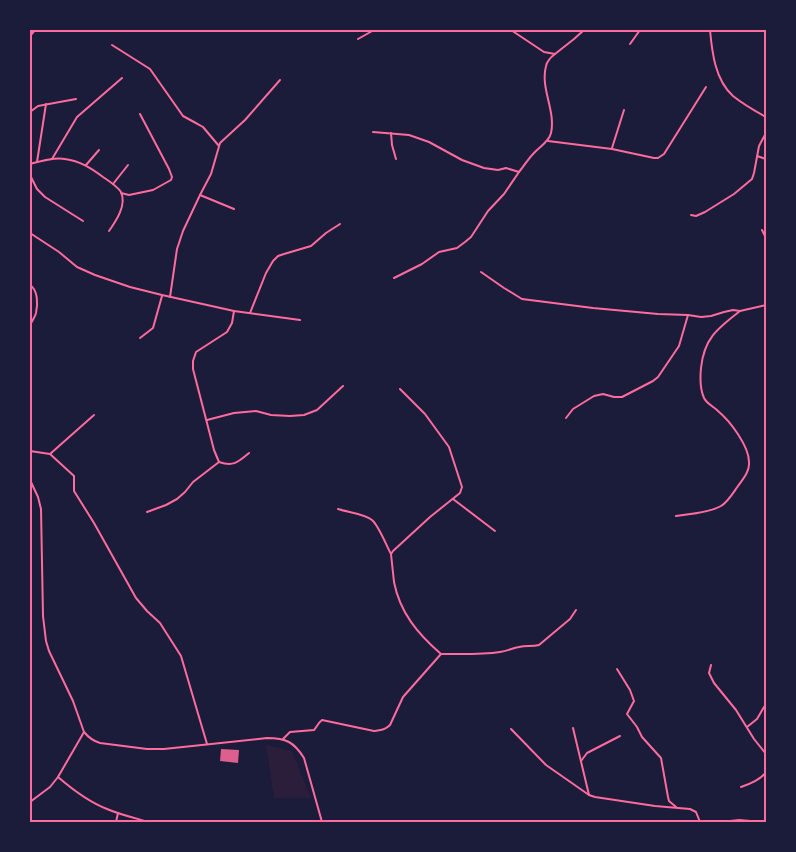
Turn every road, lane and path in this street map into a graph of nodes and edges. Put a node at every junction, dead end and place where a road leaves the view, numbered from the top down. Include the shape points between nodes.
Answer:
1 (30, 30) edge
2 (35, 30) edge
3 (374, 30) edge
4 (511, 30) edge
5 (584, 30) edge
6 (640, 30) edge
7 (710, 30) edge
8 (30, 35) edge
9 (358, 39) dead end
10 (630, 44) dead end
11 (112, 45) dead end
12 (555, 54) junction
13 (122, 78) dead end
14 (280, 80) dead end
15 (706, 87) dead end
16 (76, 99) dead end
17 (46, 104) junction
18 (624, 110) dead end
19 (30, 112) edge
20 (140, 114) dead end
21 (766, 117) edge
22 (373, 132) dead end
23 (390, 133) junction
24 (766, 133) edge
25 (548, 141) junction
26 (219, 146) junction
27 (612, 149) junction
28 (99, 150) dead end
29 (757, 156) junction
30 (52, 159) junction
31 (396, 159) dead end
32 (766, 159) edge
33 (37, 162) junction
34 (30, 164) edge
35 (86, 165) junction
36 (128, 165) dead end
37 (519, 172) junction
38 (30, 175) edge
39 (113, 184) junction
40 (121, 193) junction
41 (200, 195) junction
42 (234, 209) dead end
43 (691, 215) dead end
44 (84, 221) dead end
45 (340, 224) dead end
46 (762, 230) dead end
47 (109, 231) dead end
48 (30, 233) edge
49 (766, 238) edge
50 (481, 272) dead end
51 (394, 278) dead end
52 (30, 285) edge
53 (162, 296) junction
54 (170, 297) junction
55 (766, 305) edge
56 (740, 310) junction
57 (234, 311) junction
58 (250, 313) junction
59 (688, 315) junction
60 (300, 320) dead end
61 (30, 325) edge
62 (140, 338) dead end
63 (343, 386) dead end
64 (400, 389) dead end
65 (94, 415) dead end
66 (566, 418) dead end
67 (206, 420) junction
68 (30, 451) edge
69 (249, 453) dead end
70 (50, 454) junction
71 (219, 462) junction
72 (30, 480) edge
73 (453, 499) junction
74 (338, 509) dead end
75 (147, 512) dead end
76 (676, 516) dead end
77 (495, 531) dead end
78 (390, 554) junction
79 (576, 610) dead end
80 (441, 654) junction
81 (711, 665) dead end
82 (617, 669) dead end
83 (766, 706) edge
84 (747, 727) junction
85 (573, 728) dead end
86 (511, 729) dead end
87 (84, 732) junction
88 (620, 736) dead end
89 (283, 739) junction
90 (207, 745) junction
91 (766, 754) edge
92 (581, 761) junction
93 (766, 772) edge
94 (58, 777) junction
95 (741, 787) dead end
96 (589, 795) junction
97 (30, 802) edge
98 (676, 807) junction
99 (118, 813) junction
100 (116, 822) edge
101 (149, 822) edge
102 (322, 822) edge
103 (700, 822) edge
104 (722, 822) edge
105 (753, 822) edge
106 (762, 822) edge

1 - 8 street
2 - 8 street
3 - 9 street
4 - 12 street via 544,52
5 - 12 street
6 - 10 street
7 - 21 street via 718,72 725,88
11 - 26 street via 150,68 183,116 203,127
12 - 25 street via 545,67 552,128
13 - 30 street via 77,117
14 - 26 street
15 - 27 street via 661,156 654,158
16 - 17 street
17 - 19 street
17 - 33 street
18 - 27 street
20 - 40 street via 172,177 153,190 129,195
22 - 23 street
23 - 31 street
23 - 37 street via 429,142 484,168
24 - 29 street
25 - 27 street
25 - 37 street
26 - 41 street via 211,174
28 - 35 street
29 - 32 street
29 - 43 street via 752,179 701,215
30 - 33 street
30 - 35 street
33 - 34 street
35 - 39 street
36 - 39 street
37 - 51 street via 471,237 457,248 439,252
38 - 44 street via 45,197
39 - 40 street
40 - 47 street via 119,218
41 - 42 street
41 - 54 street via 180,240
45 - 58 street via 311,246 278,256 266,273
46 - 49 street
48 - 53 street via 77,267
50 - 59 street via 522,299
52 - 61 street via 35,290 36,314
53 - 54 street
53 - 62 street via 153,328
54 - 57 street
55 - 56 street
56 - 59 street via 701,317
56 - 76 street via 712,336 702,356 700,375 704,399 724,417 746,447 750,463 742,480 720,507
57 - 58 street
57 - 67 street via 227,332 196,352 193,361
58 - 60 street
59 - 66 street via 679,346 653,382 622,396 594,396 573,409
63 - 67 street via 317,410 304,415 271,415 256,410
64 - 73 street via 425,414 449,447 462,487
65 - 70 street
67 - 71 street
68 - 70 street
69 - 71 street via 239,462 228,465
70 - 90 street via 74,476 74,490 136,598 160,622 181,656
71 - 75 street via 192,482 177,499
72 - 87 street via 41,508 46,641
73 - 77 street
73 - 78 street
74 - 78 street via 372,520
78 - 80 street via 394,584 403,609 413,626
79 - 80 street via 570,619 534,647
80 - 89 street via 403,697 387,728 374,731 322,720 314,730 290,732
81 - 84 street via 709,672 714,683
82 - 98 street via 634,701 627,714 660,756 668,797
83 - 84 street
84 - 91 street
85 - 92 street
86 - 96 street via 546,765
87 - 90 street via 100,743 133,747 164,749
87 - 94 street
88 - 92 street via 587,753
89 - 90 street
89 - 102 street via 298,749 304,758
92 - 96 street
93 - 95 street
94 - 97 street
94 - 99 street via 79,794
96 - 98 street
98 - 103 street via 694,810
99 - 100 street
99 - 101 street
104 - 105 street
105 - 106 street

